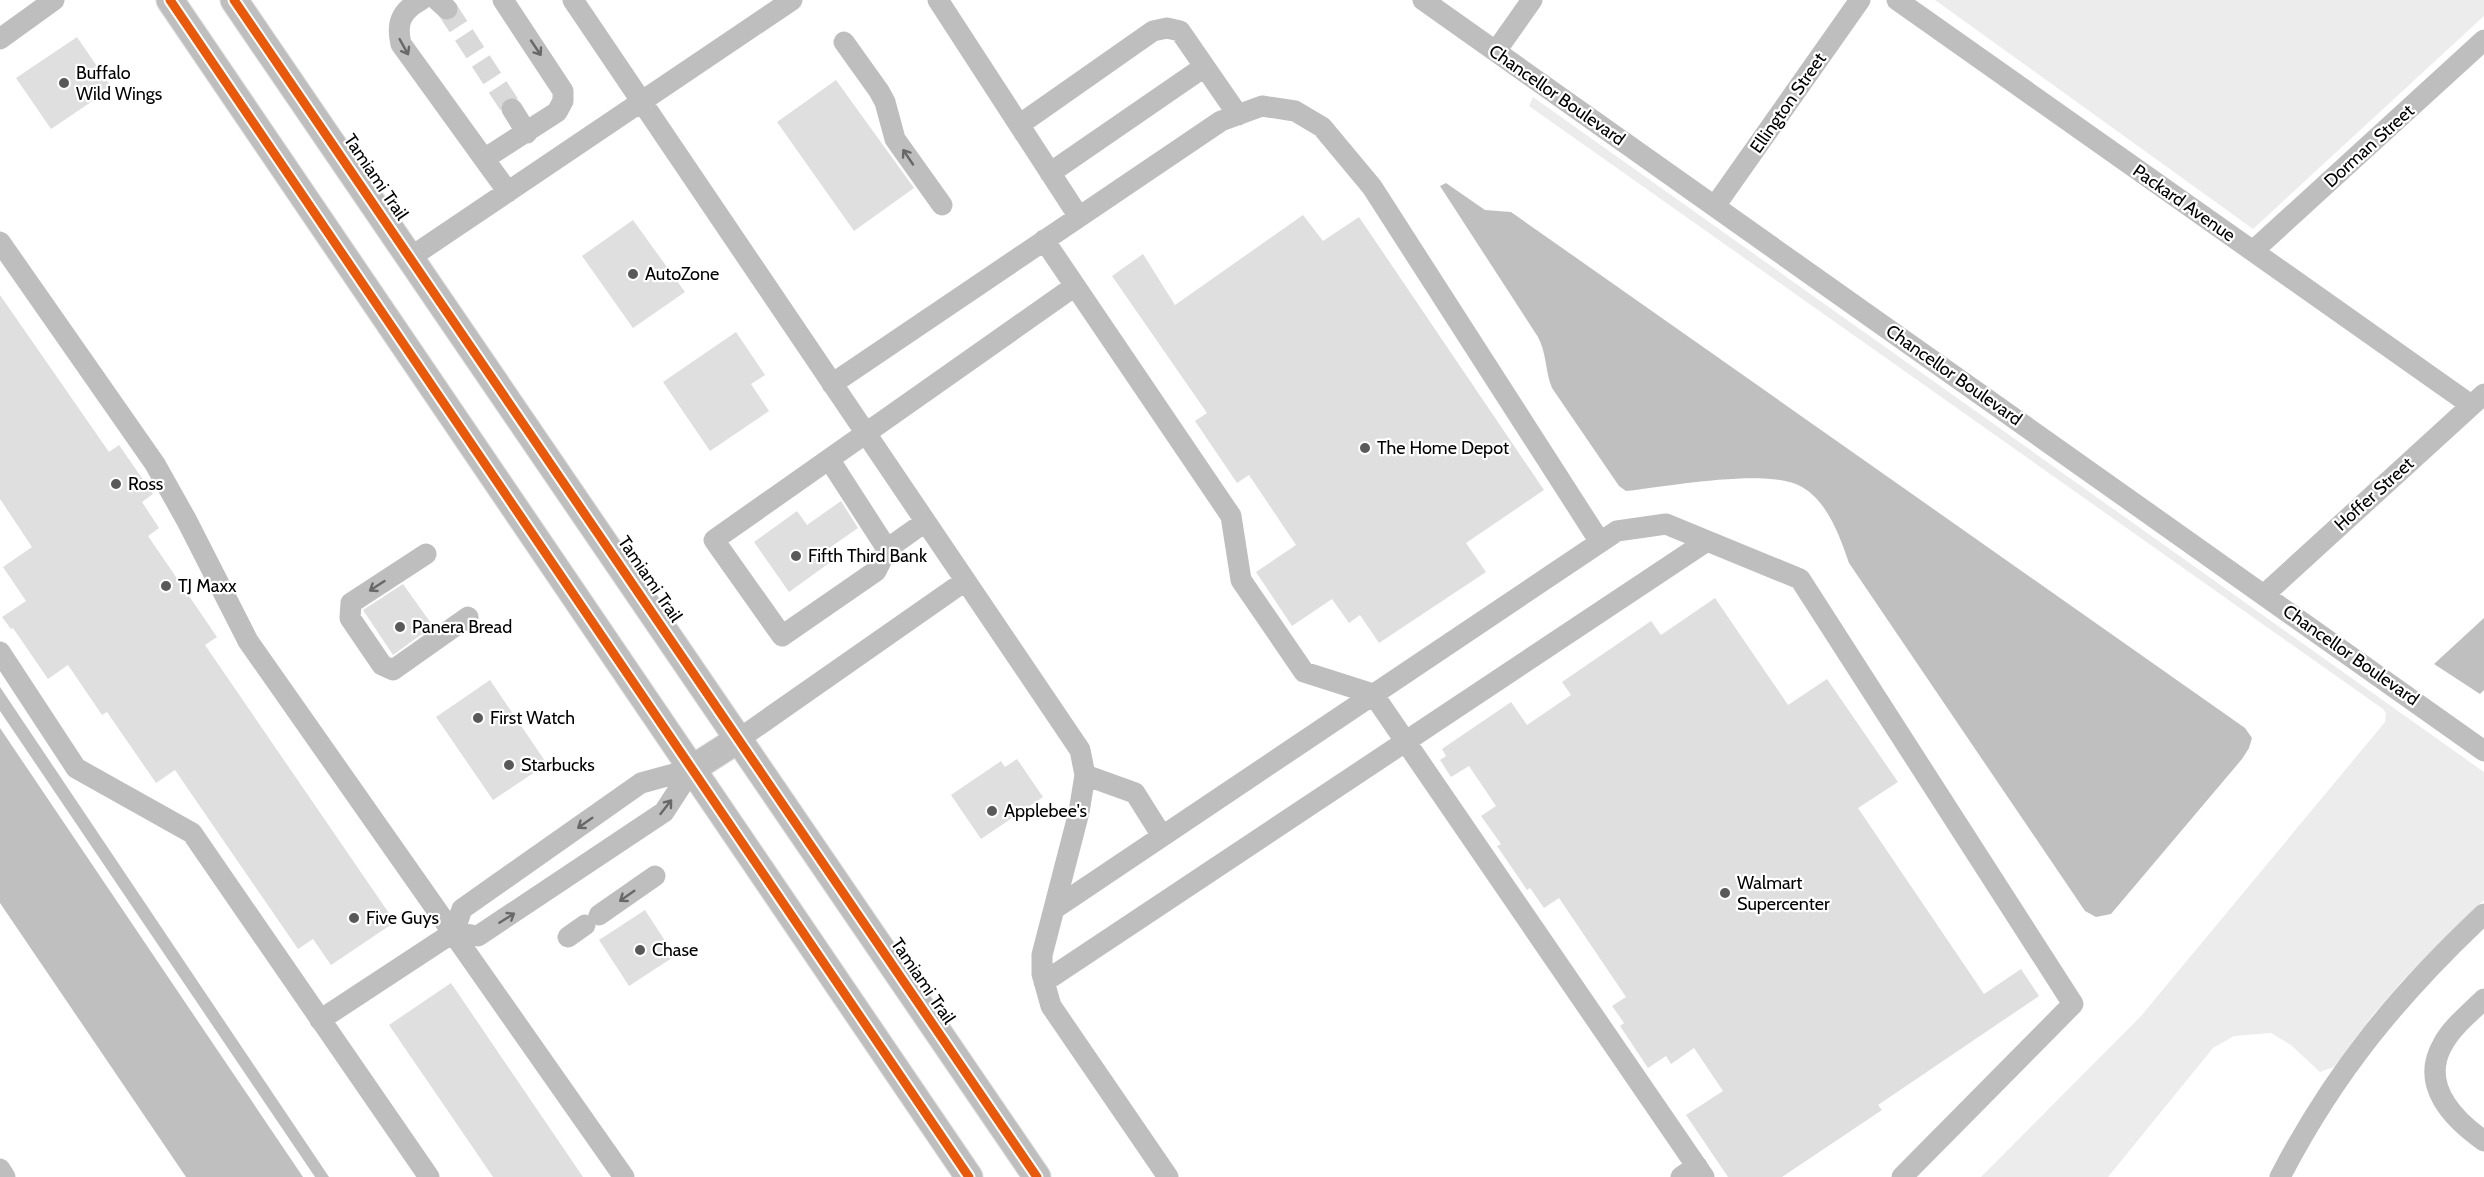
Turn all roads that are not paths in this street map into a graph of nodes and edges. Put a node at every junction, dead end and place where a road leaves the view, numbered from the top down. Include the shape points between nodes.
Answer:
1 (54, 0) edge
2 (170, 0) edge
3 (218, 0) edge
4 (234, 0) edge
5 (421, 0) edge
6 (503, 0) edge
7 (573, 0) edge
8 (792, 0) edge
9 (938, 0) edge
10 (1423, 0) edge
11 (1532, 0) edge
12 (1860, 0) edge
13 (1897, 0) edge
14 (0, 39) edge
15 (2484, 40) edge
16 (844, 42) dead end
17 (1496, 51) junction
18 (1204, 67) junction
19 (642, 102) junction
20 (512, 110) tunnel mouth
21 (1238, 114) junction
22 (1019, 125) junction
23 (527, 133) junction
24 (484, 159) junction
25 (1050, 173) junction
26 (508, 192) junction
27 (942, 205) dead end
28 (1715, 206) junction
29 (1079, 217) junction
30 (1044, 240) junction
31 (0, 242) edge
32 (2253, 251) junction
33 (411, 257) junction
34 (1075, 286) junction
35 (466, 338) junction
36 (832, 384) junction
37 (2478, 399) edge
38 (865, 433) junction
39 (829, 459) junction
40 (925, 522) junction
41 (1707, 541) junction
42 (1600, 542) junction
43 (887, 549) junction
44 (426, 554) dead end
45 (966, 581) junction
46 (2265, 594) junction
47 (468, 617) dead end
48 (0, 652) edge
49 (1373, 694) junction
50 (738, 739) junction
51 (1406, 741) junction
52 (2484, 751) edge
53 (692, 769) junction
54 (1085, 775) junction
55 (1162, 836) junction
56 (655, 876) dead end
57 (1054, 909) junction
58 (2484, 914) edge
59 (454, 932) junction
60 (568, 938) dead end
61 (1044, 981) junction
62 (2484, 999) edge
63 (320, 1020) junction
64 (2484, 1141) edge
65 (948, 1146) junction
66 (0, 1169) edge
67 (1694, 1173) edge
68 (5, 1177) edge
69 (429, 1177) edge
70 (624, 1177) edge
71 (969, 1177) edge
72 (980, 1177) edge
73 (1037, 1177) edge
74 (1167, 1177) edge
75 (1902, 1177) edge
76 (2280, 1177) edge

1 - 14 street
2 - 53 main road
3 - 35 main road via 417,292
4 - 33 main road, Tamiami Trail
5 -> 24 street via 401,18 397,28 401,44
6 -> 23 street via 563,91 557,112
7 - 19 street
8 - 19 street
9 - 22 street
10 - 17 street, Chancellor Boulevard
11 - 17 street
12 - 28 street, Ellington Street
13 - 32 street, Packard Avenue
15 - 32 street, Dorman Street
27 -> 16 street via 895,139 879,90
17 - 28 street, Chancellor Boulevard
18 - 21 street
18 - 22 street via 1180,31 1153,31
18 - 25 street
19 - 26 street
19 - 36 street
20 - 23 street
21 - 29 street via 1221,121
21 - 42 street via 1262,106 1295,111 1322,127 1372,187
22 - 25 street
23 - 24 street
24 - 26 street
25 - 29 street
26 - 33 street
28 - 46 street, Chancellor Boulevard
29 - 30 street
30 - 34 street
30 - 36 street
31 - 59 street via 155,464 248,641
32 - 37 street, Packard Avenue
33 - 35 main road, Tamiami Trail
34 - 38 street
34 - 49 street via 1231,516 1241,580 1304,672
35 - 50 main road, Tamiami Trail
36 - 38 street
37 - 46 street, Hoffer Street
38 - 39 street
38 - 40 street
39 - 43 street
39 - 43 street via 714,540 782,636 876,571
40 - 43 street
40 - 45 street
41 - 42 street via 1666,524 1617,531
41 - 51 street
41 - 75 street via 1800,579 2073,1004
42 - 49 street
44 -> 47 street via 351,603 350,618 382,665 393,670
45 - 50 street
45 - 54 street via 1080,750
46 - 52 street, Chancellor Boulevard
48 - 63 street via 76,768 192,833
49 - 51 street
49 - 55 street
50 - 53 main road
50 - 73 main road, Tamiami Trail
51 - 61 street
51 - 67 street
53 -> 59 street via 641,783 462,909
59 -> 53 street via 478,936 646,825 664,812
53 - 65 main road
54 - 55 street via 1136,793
54 - 57 street
55 - 57 street
56 -> 60 street
57 - 61 street via 1042,955
58 - 76 street via 2411,985 2374,1029 2334,1085
59 - 63 street
59 - 70 street
61 - 74 street via 1051,1006
62 - 64 street via 2442,1045 2436,1075 2438,1089 2452,1116
63 - 69 street
65 - 71 main road
65 - 72 main road
66 - 68 street

